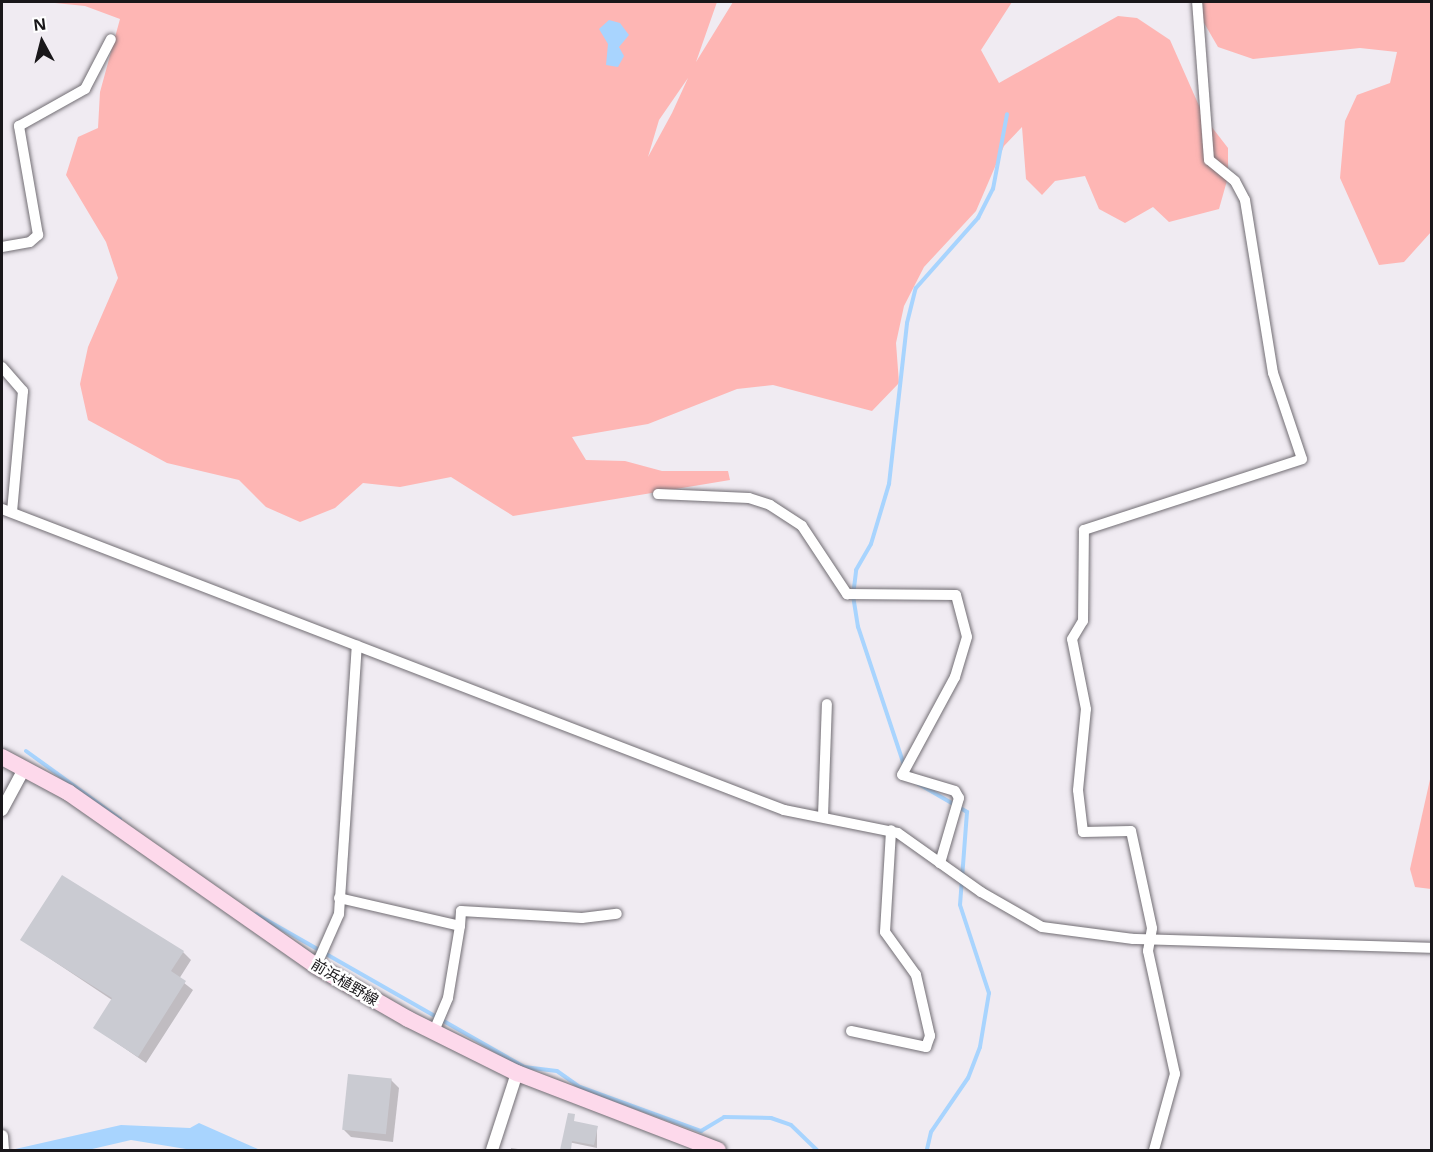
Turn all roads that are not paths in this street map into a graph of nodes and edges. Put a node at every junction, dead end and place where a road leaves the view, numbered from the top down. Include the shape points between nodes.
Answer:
1 (1197, 2) edge
2 (111, 39) dead end
3 (2, 247) edge
4 (2, 367) edge
5 (658, 494) dead end
6 (7, 510) edge
7 (357, 646) junction
8 (827, 704) dead end
9 (2, 757) edge
10 (24, 769) junction
11 (2, 810) edge
12 (823, 816) junction
13 (891, 830) junction
14 (940, 863) junction
15 (339, 898) junction
16 (617, 914) dead end
17 (460, 926) junction
18 (1150, 940) junction
19 (1431, 948) edge
20 (316, 966) junction
21 (851, 1031) dead end
22 (433, 1033) junction
23 (517, 1073) junction
24 (2, 1136) edge
25 (3, 1150) edge
26 (492, 1150) edge
27 (718, 1150) edge
28 (1154, 1150) edge

1 - 18 street via 1209,160 1235,181 1245,200 1273,373 1302,459 1084,530 1083,621 1072,639 1086,709 1078,768 1083,832 1131,831
2 - 3 street via 86,89 19,126 38,235 30,242
4 - 6 street via 23,391
5 - 14 street via 750,498 770,506 802,525 847,594 956,595 967,637 955,677 902,775 955,791 959,798
6 - 7 street
7 - 12 street via 784,810
7 - 15 street
8 - 12 street
9 - 10 main road, 前浜植野線
10 - 11 street
10 - 20 main road, 前浜植野線 via 69,793
12 - 13 street
13 - 14 street
13 - 21 street via 885,932 916,975 930,1036 926,1047
14 - 18 street via 1042,927
15 - 17 street
15 - 20 street via 339,914
16 - 17 street via 582,918 461,911
17 - 22 street via 448,998
18 - 19 street
18 - 28 street via 1175,1074
20 - 22 main road, 前浜植野線
22 - 23 main road, 前浜植野線
23 - 26 street
23 - 27 main road, 前浜植野線
24 - 25 street

